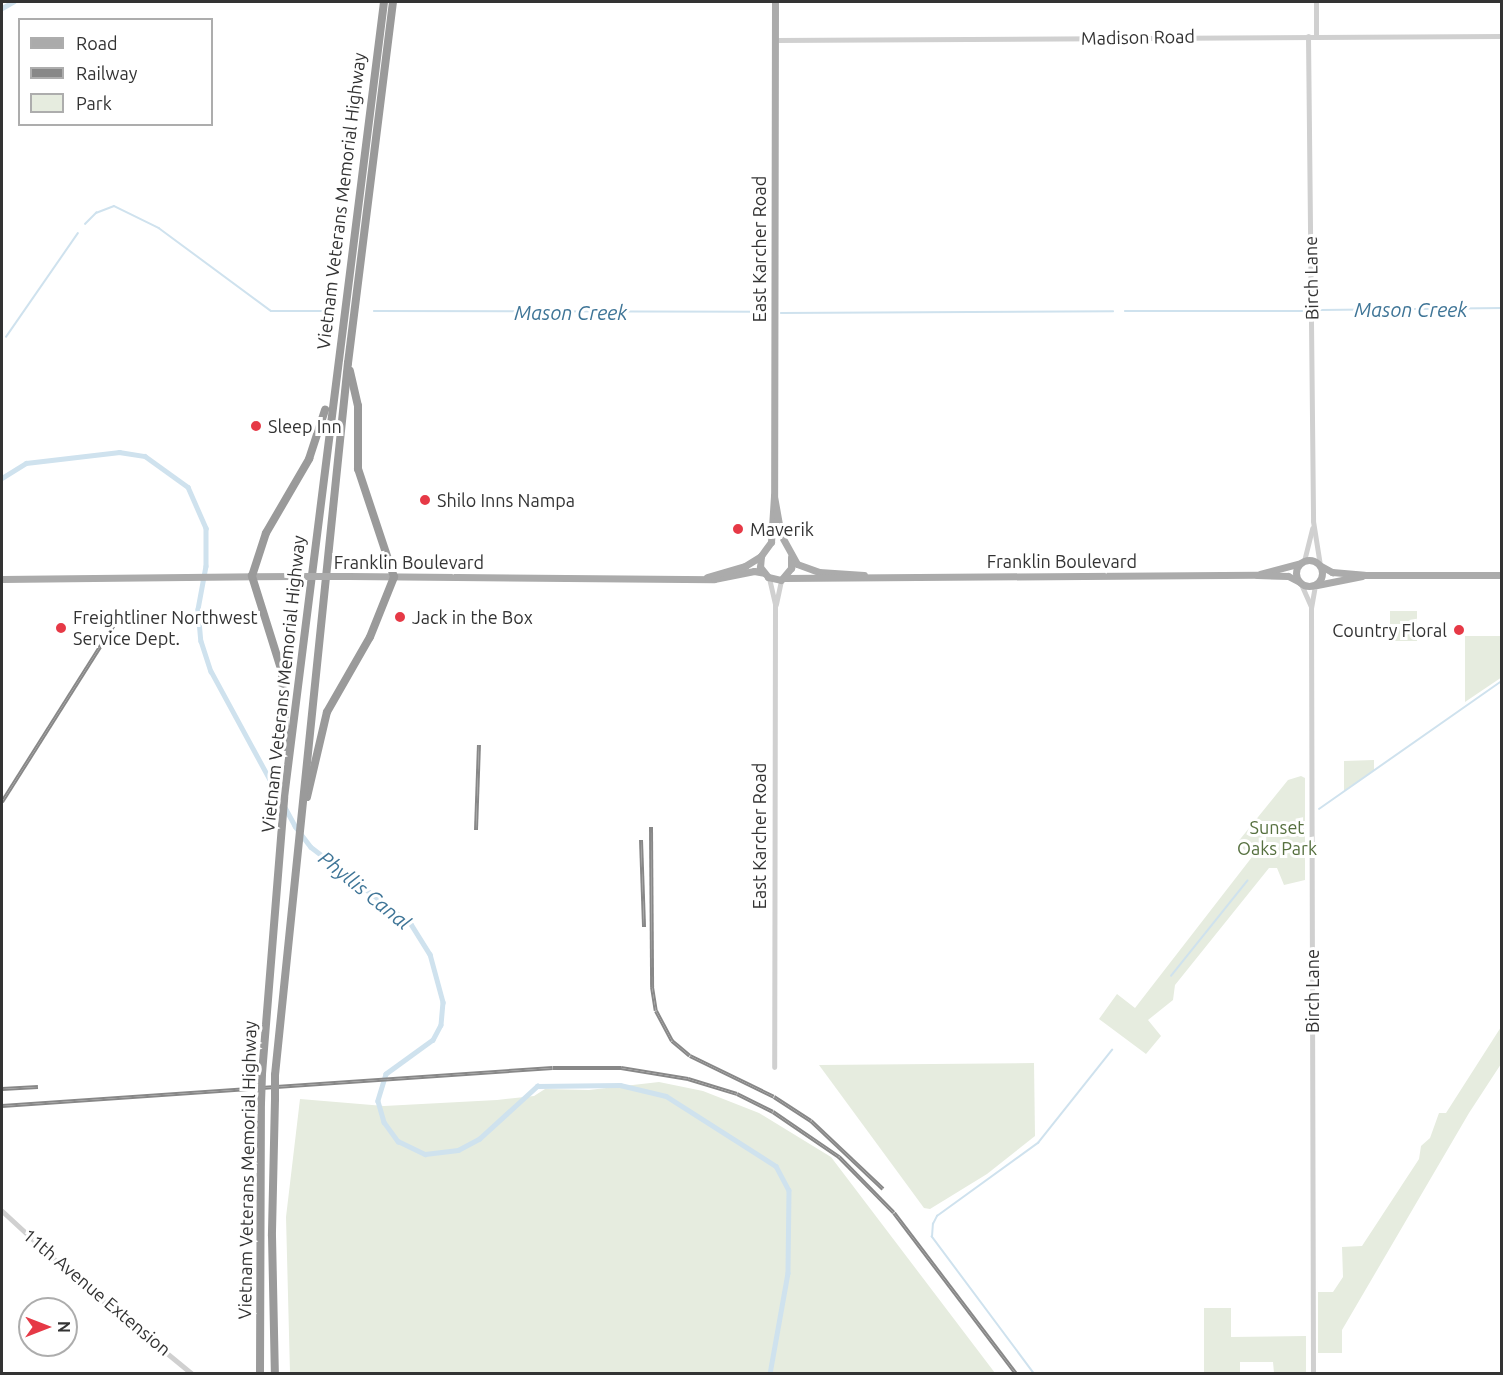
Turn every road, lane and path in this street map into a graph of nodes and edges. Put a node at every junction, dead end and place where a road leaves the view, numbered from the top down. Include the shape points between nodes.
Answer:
1 (384, 2) edge
2 (393, 2) edge
3 (775, 2) edge
4 (1316, 2) edge
5 (1308, 36) junction
6 (1316, 36) junction
7 (1502, 36) edge
8 (775, 40) junction
9 (345, 297) junction
10 (348, 363) junction
11 (774, 496) junction
12 (1313, 521) junction
13 (768, 547) junction
14 (789, 554) junction
15 (761, 556) junction
16 (1304, 561) junction
17 (1320, 566) junction
18 (1257, 575) junction
19 (1364, 575) junction
20 (1502, 575) edge
21 (252, 576) junction
22 (707, 576) junction
23 (766, 576) junction
24 (866, 576) junction
25 (394, 578) junction
26 (2, 579) edge
27 (782, 579) junction
28 (1300, 583) junction
29 (1316, 585) junction
30 (775, 605) junction
31 (1311, 608) junction
32 (284, 798) junction
33 (301, 820) junction
34 (774, 1067) dead end
35 (2, 1211) edge
36 (192, 1374) edge
37 (260, 1374) edge
38 (275, 1374) edge
39 (1313, 1374) edge

1 - 9 highway, Vietnam Veterans Memorial Highway
2 - 10 highway, Vietnam Veterans Memorial Highway
3 - 8 main road, East Karcher Road
4 - 6 street
5 - 6 street, Madison Road
5 - 8 street, Madison Road
5 - 12 street, Birch Lane
6 - 7 street, Madison Road
8 - 11 main road, East Karcher Road
9 - 21 highway via 323,424 305,467 266,533
9 - 32 highway, Vietnam Veterans Memorial Highway
10 - 25 highway via 358,406 358,469
10 - 33 highway, Vietnam Veterans Memorial Highway
11 - 13 main road
11 - 14 main road via 779,529
12 - 16 street, Birch Lane
12 - 17 street, Birch Lane
13 - 14 main road via 780,547
13 - 15 main road
14 - 24 main road, Franklin Boulevard via 810,570
14 - 27 main road via 791,568
15 - 22 main road, Franklin Boulevard via 745,566
15 - 23 main road
16 - 17 main road
16 - 18 main road, Franklin Boulevard
16 - 28 main road via 1296,571
17 - 19 main road via 1332,572
17 - 29 main road via 1323,574
18 - 24 main road, Franklin Boulevard
18 - 28 main road, Franklin Boulevard via 1288,576
19 - 20 main road
19 - 29 main road
21 - 25 main road, Franklin Boulevard, bridge
21 - 26 main road, Franklin Boulevard
21 - 32 highway via 282,672
22 - 23 main road, Franklin Boulevard via 714,579 754,571
22 - 25 main road, Franklin Boulevard
23 - 27 main road
23 - 30 street
24 - 27 main road, Franklin Boulevard
25 - 33 highway via 370,637 327,712
27 - 30 street
28 - 29 main road
28 - 31 street, Birch Lane
29 - 31 street, Birch Lane
30 - 34 street, East Karcher Road
31 - 39 street, Birch Lane
32 - 37 highway, Vietnam Veterans Memorial Highway, bridge via 262,1074
33 - 38 highway, Vietnam Veterans Memorial Highway, bridge via 275,1076
35 - 36 street, 11th Avenue Extension via 74,1277

